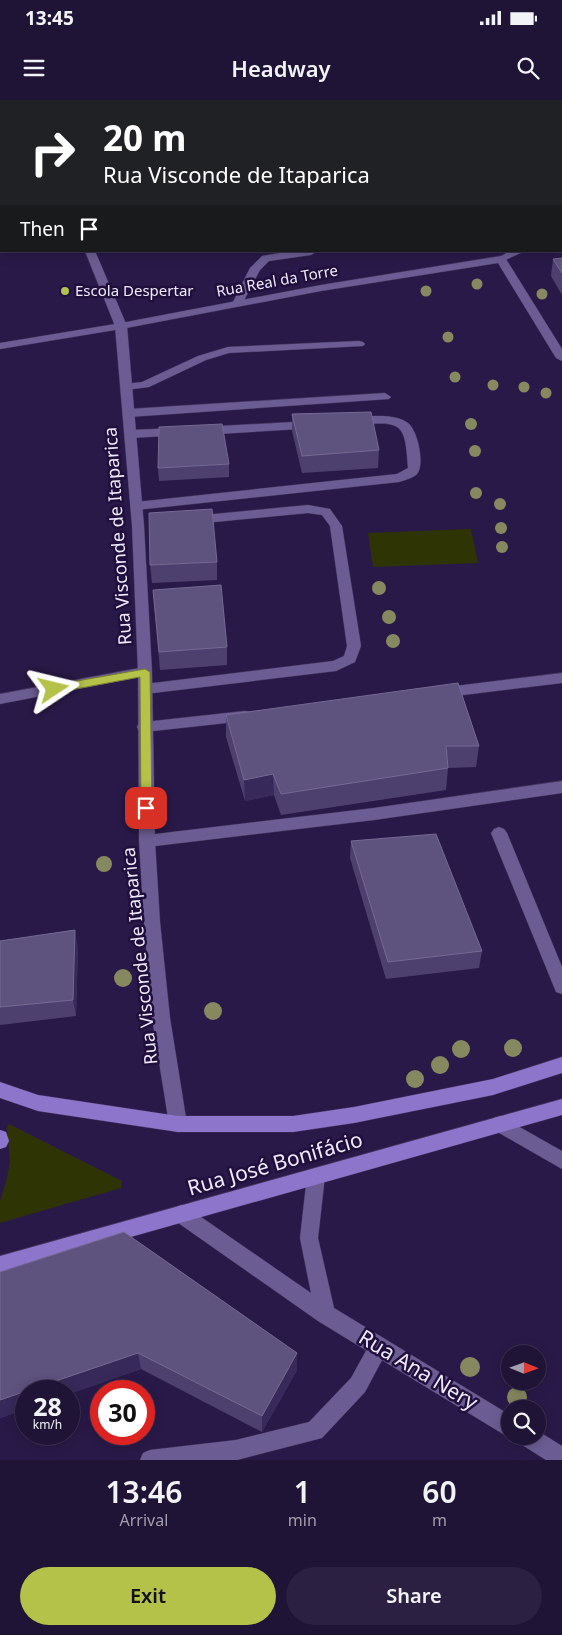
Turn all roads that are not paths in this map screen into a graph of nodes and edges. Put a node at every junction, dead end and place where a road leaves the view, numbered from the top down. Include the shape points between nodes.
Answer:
1 (90, 252) edge
2 (311, 252) edge
3 (518, 252) edge
4 (501, 259) junction
5 (237, 304) junction
6 (121, 326) junction
7 (359, 344) dead end
8 (0, 346) edge
9 (562, 358) edge
10 (126, 387) junction
11 (385, 397) dead end
12 (129, 413) junction
13 (131, 434) junction
14 (136, 506) junction
15 (181, 522) edge
16 (154, 524) edge
17 (138, 526) junction
18 (145, 672) junction
19 (562, 678) edge
20 (145, 689) junction
21 (424, 695) edge
22 (0, 698) edge
23 (257, 715) edge
24 (144, 727) junction
25 (562, 787) edge
26 (500, 833) dead end
27 (147, 841) junction
28 (560, 976) edge
29 (562, 1066) edge
30 (0, 1090) edge
31 (562, 1107) edge
32 (178, 1124) junction
33 (500, 1124) junction
34 (562, 1161) edge
35 (316, 1176) junction
36 (180, 1214) junction
37 (0, 1265) edge
38 (325, 1314) junction
39 (379, 1347) junction
40 (501, 1422) edge
41 (541, 1445) edge
42 (562, 1458) edge
43 (150, 1460) edge

1 - 6 street, Rua Visconde de Itaparica
2 - 5 street via 266,258 255,268
3 - 4 street, Rua Real da Torre
4 - 5 street, Rua Real da Torre
4 - 9 street
5 - 6 street, Rua Real da Torre
6 - 8 street, Rua Real da Torre
6 - 10 street, Rua Visconde de Itaparica
7 - 10 street via 228,350 202,358 145,385
10 - 12 street, Rua Visconde de Itaparica
11 - 12 street
12 - 13 street, Rua Visconde de Itaparica
13 - 14 street, Rua Visconde de Itaparica
13 - 14 street via 386,420 402,423 409,431 414,468 399,478
14 - 17 street, Rua Visconde de Itaparica
15 - 20 street via 308,509 326,512 336,526 354,646 350,659 336,666
16 - 17 street
17 - 18 street, Rua Visconde de Itaparica
18 - 20 street, Rua Visconde de Itaparica
18 - 22 street
19 - 21 street
20 - 24 street, Rua Visconde de Itaparica
23 - 24 street
24 - 27 street, Rua Visconde de Itaparica
25 - 27 street via 374,814
26 - 28 street
27 - 32 street, Rua Visconde de Itaparica via 161,1018
29 - 32 main road, Rua José Bonifácio via 492,1087 354,1115 293,1124
30 - 32 main road, Rua José Bonifácio via 38,1103
31 - 33 main road, Rua José Bonifácio
33 - 34 street
33 - 35 main road, Rua José Bonifácio
35 - 36 main road, Rua José Bonifácio
35 - 38 street via 309,1238
36 - 37 main road, Rua José Bonifácio
36 - 38 street, Rua Ana Nery
38 - 39 street, Rua Ana Nery
39 - 40 street, Rua Ana Nery
39 - 43 street via 358,1385 315,1431 236,1450
41 - 42 street

